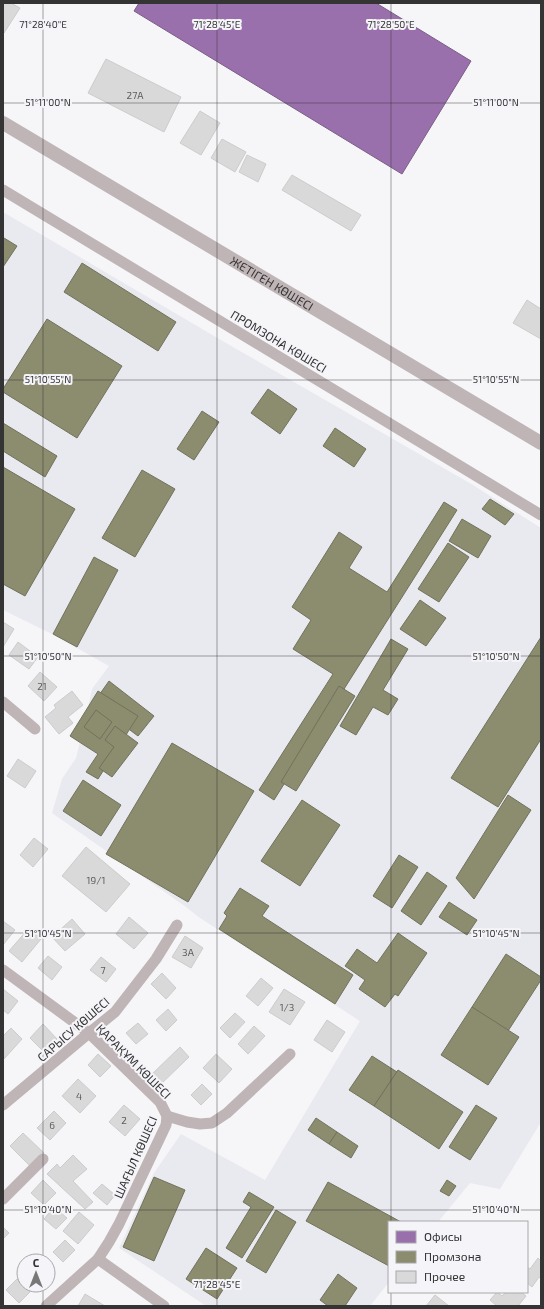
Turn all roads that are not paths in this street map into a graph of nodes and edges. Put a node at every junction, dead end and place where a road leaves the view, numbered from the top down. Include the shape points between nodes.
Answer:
1 (3, 123) edge
2 (3, 190) edge
3 (541, 443) edge
4 (541, 515) edge
5 (3, 702) edge
6 (35, 729) dead end
7 (177, 925) dead end
8 (3, 970) edge
9 (89, 1033) junction
10 (290, 1054) dead end
11 (3, 1105) edge
12 (167, 1116) junction
13 (43, 1159) dead end
14 (3, 1200) edge
15 (98, 1259) junction
16 (46, 1306) edge
17 (164, 1306) edge

1 - 3 street, ЖЕТІГЕН КӨШЕСІ
2 - 4 street, ПРОМЗОНА КӨШЕСІ
5 - 6 street
7 - 9 street, САРЫСУ КӨШЕСІ via 156,959 115,1012
8 - 9 street, ҚАРАҚҰМ КӨШЕСІ
9 - 11 street, САРЫСУ КӨШЕСІ
9 - 12 street, ҚАРАҚҰМ КӨШЕСІ via 160,1102
10 - 12 street, ШАҒЫЛ КӨШЕСІ via 227,1113 212,1123 187,1122
12 - 15 street, ШАҒЫЛ КӨШЕСІ via 166,1125 119,1224
13 - 14 street
15 - 16 street, ШАҒЫЛ КӨШЕСІ
15 - 17 street

